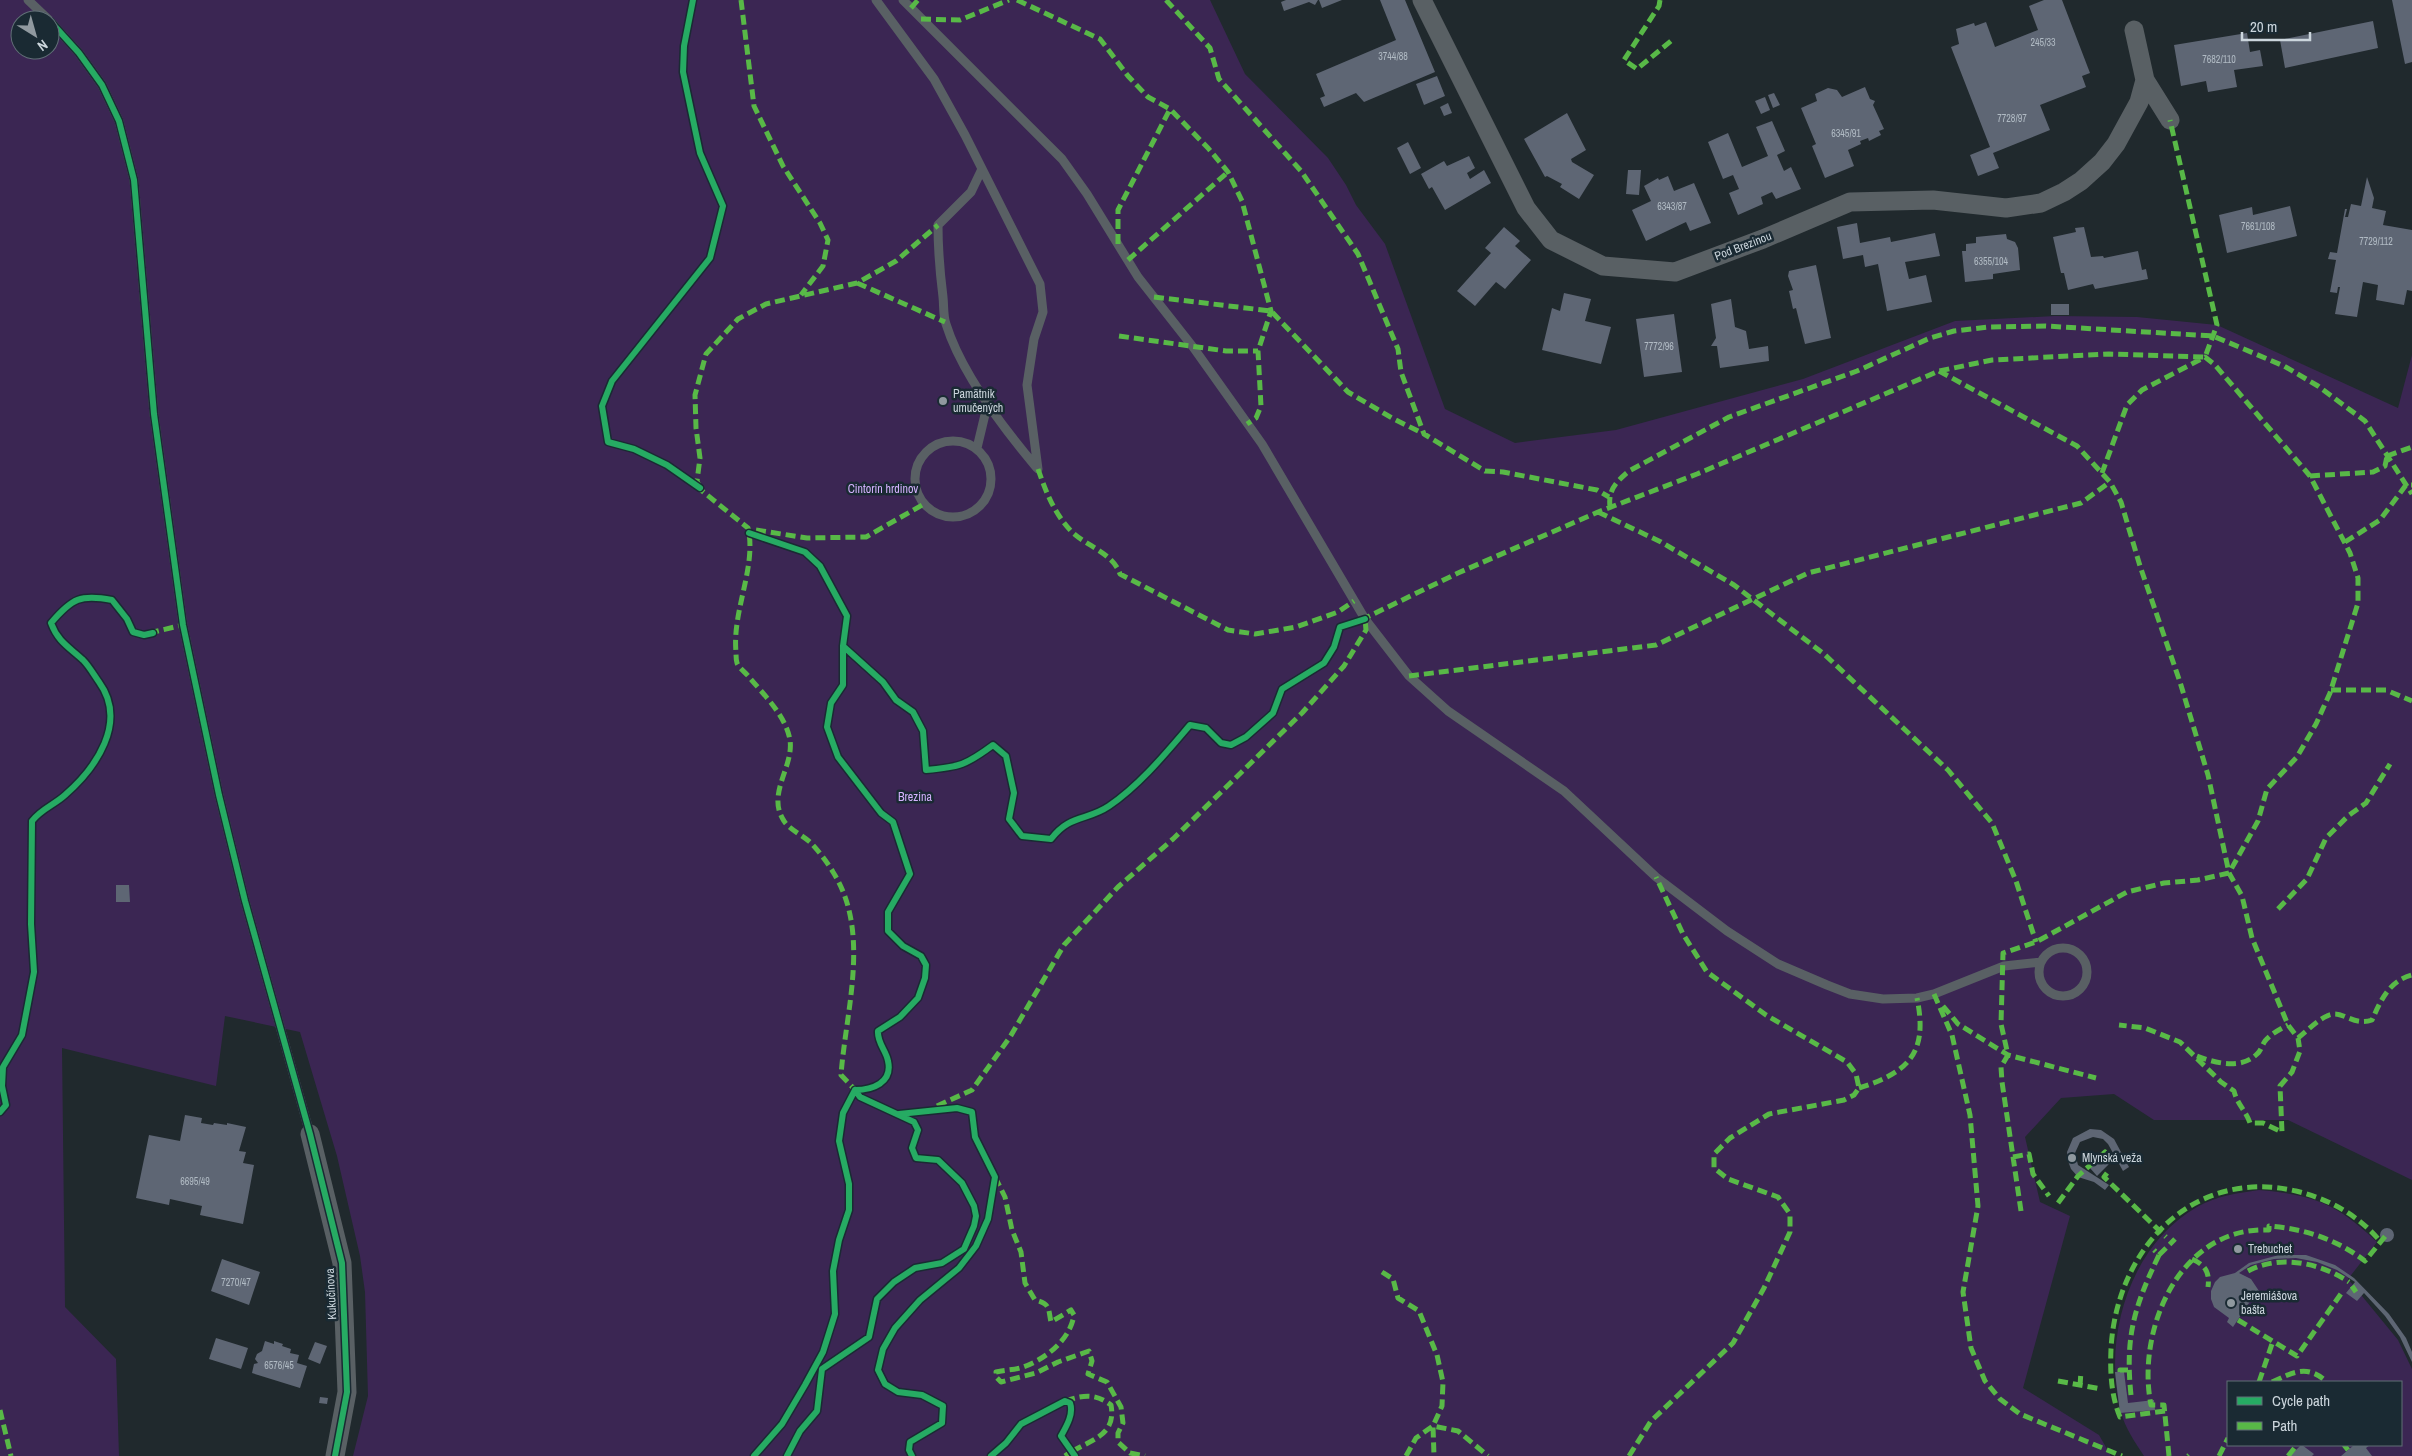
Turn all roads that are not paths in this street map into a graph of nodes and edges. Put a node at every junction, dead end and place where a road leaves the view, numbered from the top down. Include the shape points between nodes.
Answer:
1 (28, 0) edge
2 (876, 0) edge
3 (903, 0) edge
4 (1422, 0) edge
5 (39, 10) edge
6 (2134, 30) dead end
7 (60, 31) edge
8 (2145, 80) junction
9 (2170, 120) dead end
10 (982, 169) junction
11 (988, 402) junction
12 (977, 448) junction
13 (2041, 962) junction
14 (310, 1134) joint
15 (335, 1456) edge

1 - 5 lane
2 - 10 lane via 934,79
3 - 13 lane via 1062,159 1138,277 1262,444 1365,619 1409,676 1448,710 1564,790 1656,877 1727,931 1778,964 1827,985 1850,994 1883,999 1917,998 2004,966
4 - 8 street, Pod Brezinou via 1526,208 1551,240 1603,266 1675,272 1850,202 1933,200 2006,208 2041,202 2081,181 2121,147 2140,102
6 - 8 street
7 - 14 lane via 102,85 119,121 134,180 154,414 183,625 245,901
8 - 9 street
10 - 11 lane via 971,192 938,225 938,253 945,322 957,351
10 - 11 lane via 1040,284 1043,312 1034,339 1027,385 1038,469 1014,442
11 - 12 lane
12 - 12 lane via 957,440 935,445 925,452 918,462 915,484 924,504 932,511 942,516 958,516 982,503 988,494 991,474
13 - 13 lane via 2040,979 2044,987 2059,996 2077,992 2087,977 2084,959 2068,948 2052,950
14 - 15 street, Kukučínova via 342,1264 347,1392

